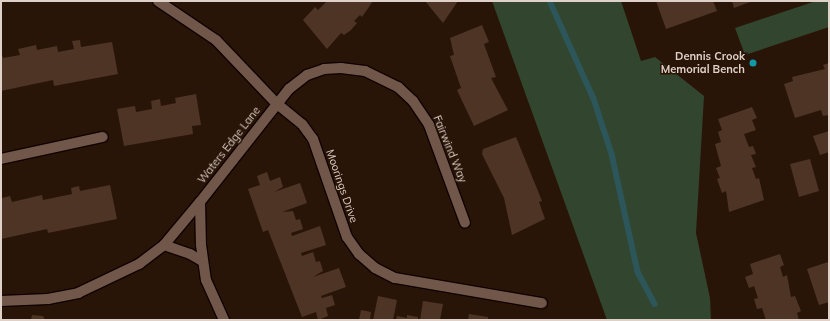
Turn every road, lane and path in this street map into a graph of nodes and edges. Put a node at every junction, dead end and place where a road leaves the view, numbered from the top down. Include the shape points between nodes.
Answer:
1 (158, 1) edge
2 (276, 104) junction
3 (102, 138) dead end
4 (1, 159) edge
5 (200, 202) junction
6 (465, 223) dead end
7 (164, 245) junction
8 (202, 261) junction
9 (1, 301) edge
10 (542, 304) dead end
11 (224, 320) edge

1 - 2 street, Moorings Drive via 216,40
2 - 5 street, Waters Edge Lane
2 - 6 street, Fairwind Way via 298,80 314,72 334,68 365,72 398,88 418,106 426,121
2 - 10 street, Moorings Drive via 302,124 313,139 347,237 359,254 375,268 395,278
3 - 4 street
5 - 7 street, Waters Edge Lane
5 - 8 street
7 - 8 street
7 - 9 street, Waters Edge Lane via 132,269 85,291 48,299
8 - 11 street via 211,294

